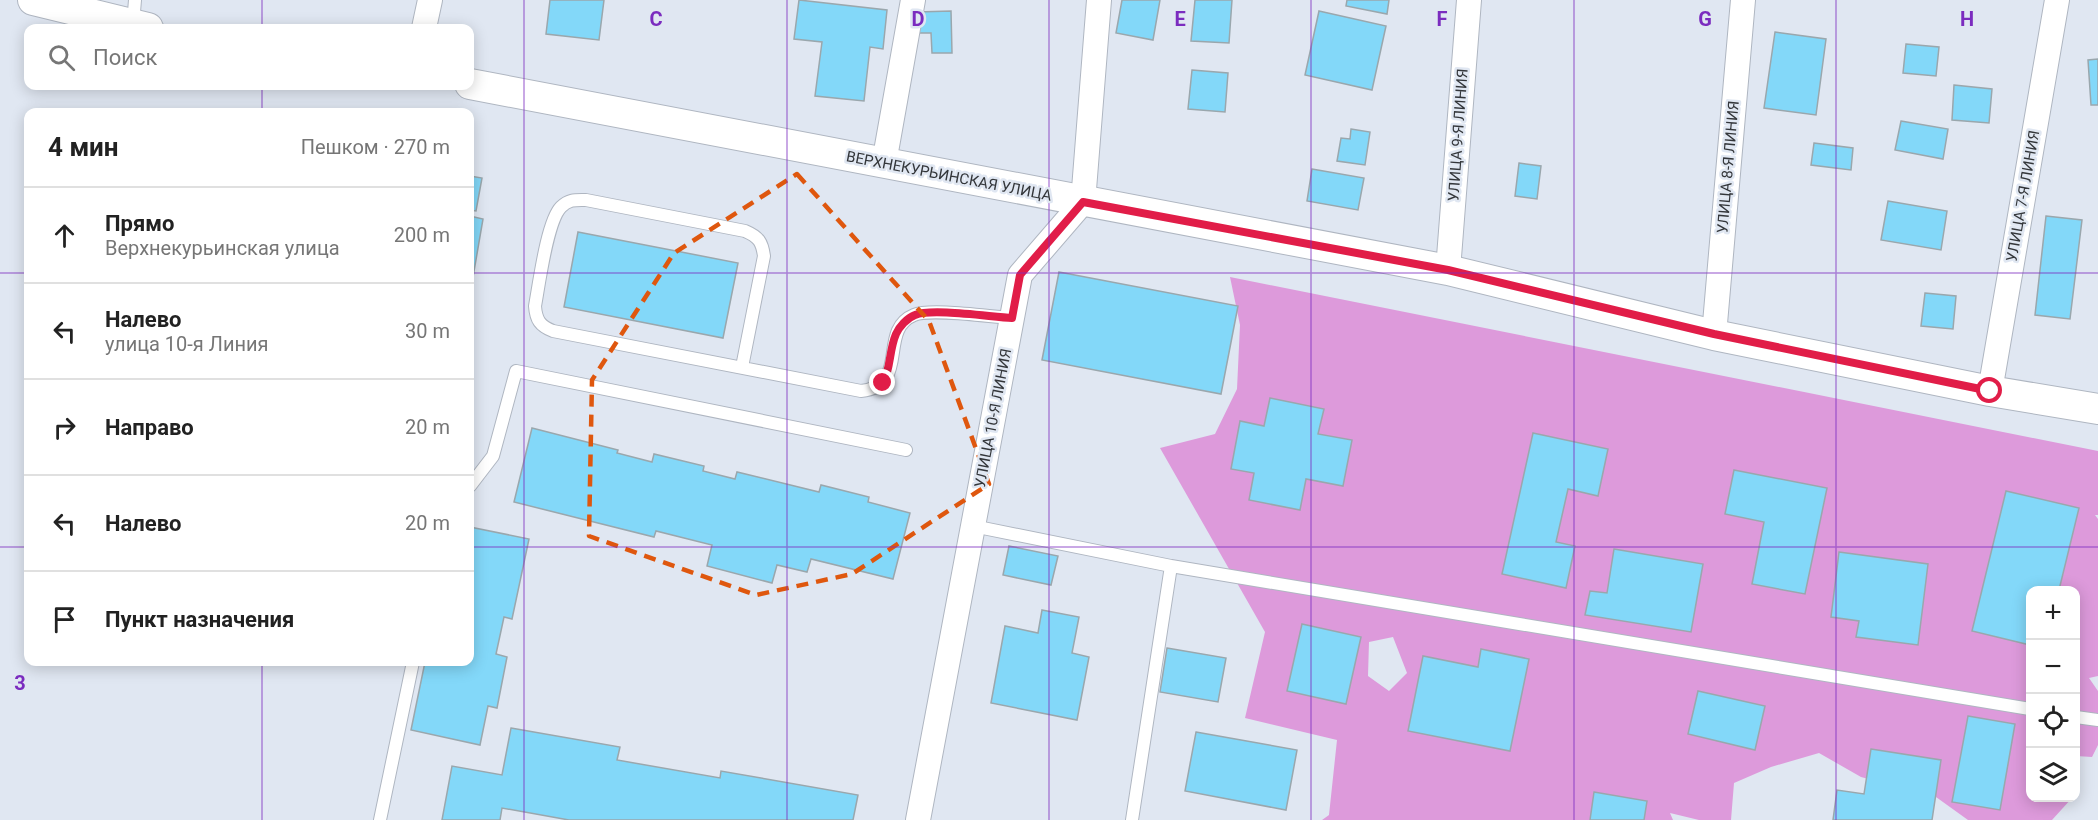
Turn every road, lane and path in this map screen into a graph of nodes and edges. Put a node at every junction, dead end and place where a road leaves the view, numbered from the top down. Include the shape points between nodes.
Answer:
1 (33, 0) edge
2 (430, 0) edge
3 (913, 0) edge
4 (1099, 0) edge
5 (1469, 0) edge
6 (1743, 0) edge
7 (2057, 0) edge
8 (139, 18) edge
9 (425, 24) edge
10 (474, 85) edge
11 (884, 163) junction
12 (1083, 202) junction
13 (1448, 270) junction
14 (1012, 318) junction
15 (1714, 334) junction
16 (742, 368) dead end
17 (1990, 391) junction
18 (2098, 409) edge
19 (906, 450) dead end
20 (474, 481) edge
21 (973, 526) junction
22 (1171, 566) junction
23 (412, 666) edge
24 (2026, 708) edge
25 (2080, 718) edge
26 (2098, 720) edge
27 (380, 820) edge
28 (918, 820) edge
29 (1132, 820) edge

1 - 8 street
2 - 9 street
3 - 11 street
4 - 12 street
5 - 13 street, УЛИЦА 9-Я ЛИНИЯ
6 - 15 street, УЛИЦА 8-Я ЛИНИЯ
7 - 17 street, УЛИЦА 7-Я ЛИНИЯ
10 - 11 street, ВЕРХНЕКУРЬИНСКАЯ УЛИЦА
11 - 12 street, ВЕРХНЕКУРЬИНСКАЯ УЛИЦА
12 - 13 street, ВЕРХНЕКУРЬИНСКАЯ УЛИЦА
12 - 14 street, УЛИЦА 10-Я ЛИНИЯ via 1020,275
13 - 15 street, ВЕРХНЕКУРЬИНСКАЯ УЛИЦА
14 - 16 lane via 929,312 915,315 896,334 883,383 861,391 553,331 543,327 535,306 552,223 559,208 571,200 586,200 756,236 763,244 764,256
14 - 21 street, УЛИЦА 10-Я ЛИНИЯ
15 - 17 street, ВЕРХНЕКУРЬИНСКАЯ УЛИЦА
17 - 18 street, ВЕРХНЕКУРЬИНСКАЯ УЛИЦА
19 - 20 lane via 516,371 492,456
21 - 22 lane
21 - 28 street, УЛИЦА 10-Я ЛИНИЯ
22 - 24 lane
22 - 29 lane
23 - 27 lane
25 - 26 lane

